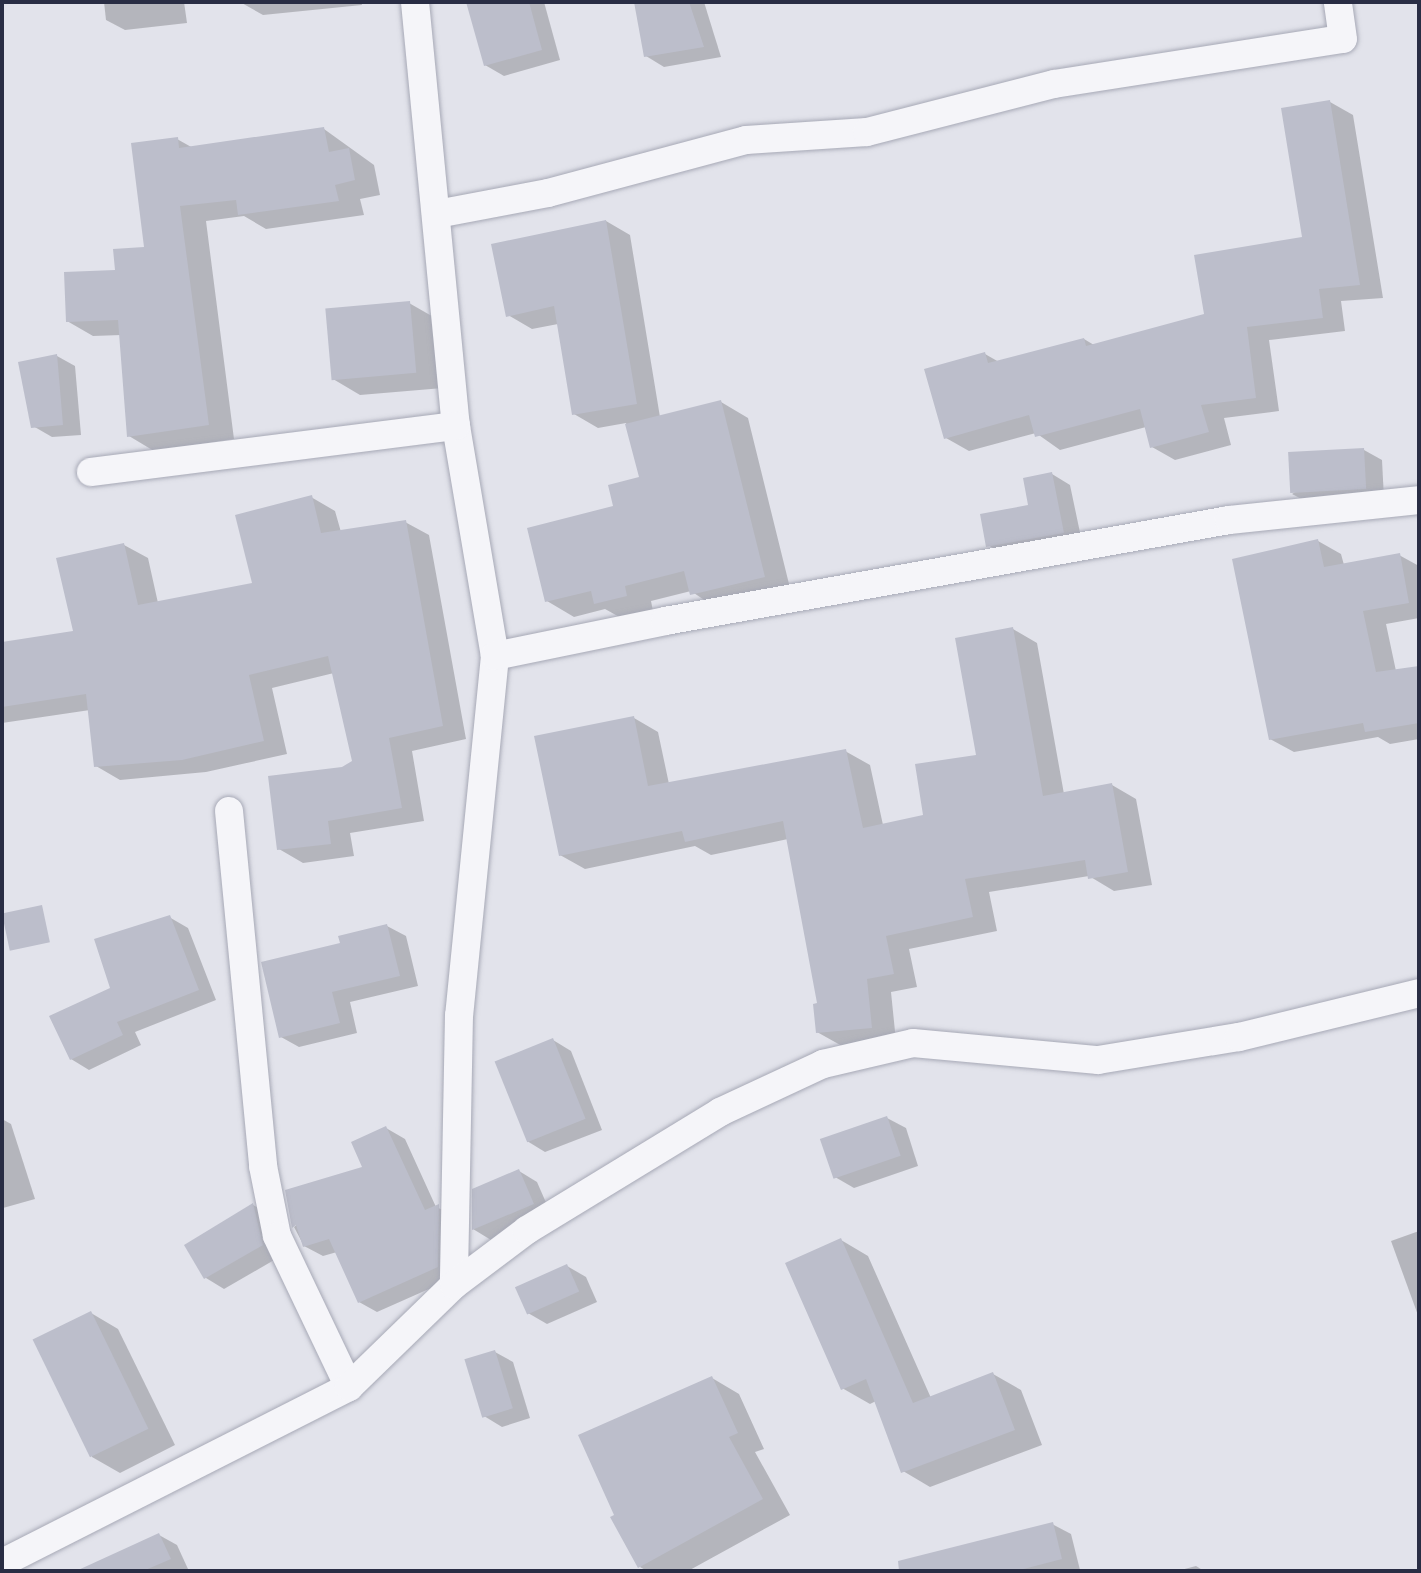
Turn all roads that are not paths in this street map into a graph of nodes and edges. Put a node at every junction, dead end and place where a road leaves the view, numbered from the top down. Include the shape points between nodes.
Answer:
1 (415, 2) edge
2 (1338, 2) edge
3 (437, 214) junction
4 (456, 426) junction
5 (91, 472) dead end
6 (1419, 500) edge
7 (495, 656) junction
8 (229, 811) dead end
9 (1419, 993) edge
10 (454, 1285) junction
11 (349, 1387) junction
12 (2, 1563) edge

1 - 3 street
2 - 3 street via 1343,40 1054,84 867,132 746,140 548,193
3 - 4 street
4 - 5 street
4 - 7 street
6 - 7 street via 1228,520 679,618
7 - 10 street via 459,1016
8 - 11 street via 263,1166 277,1236
9 - 10 street via 1239,1037 1098,1060 913,1043 824,1064 720,1112 608,1177
10 - 11 street
11 - 12 street

